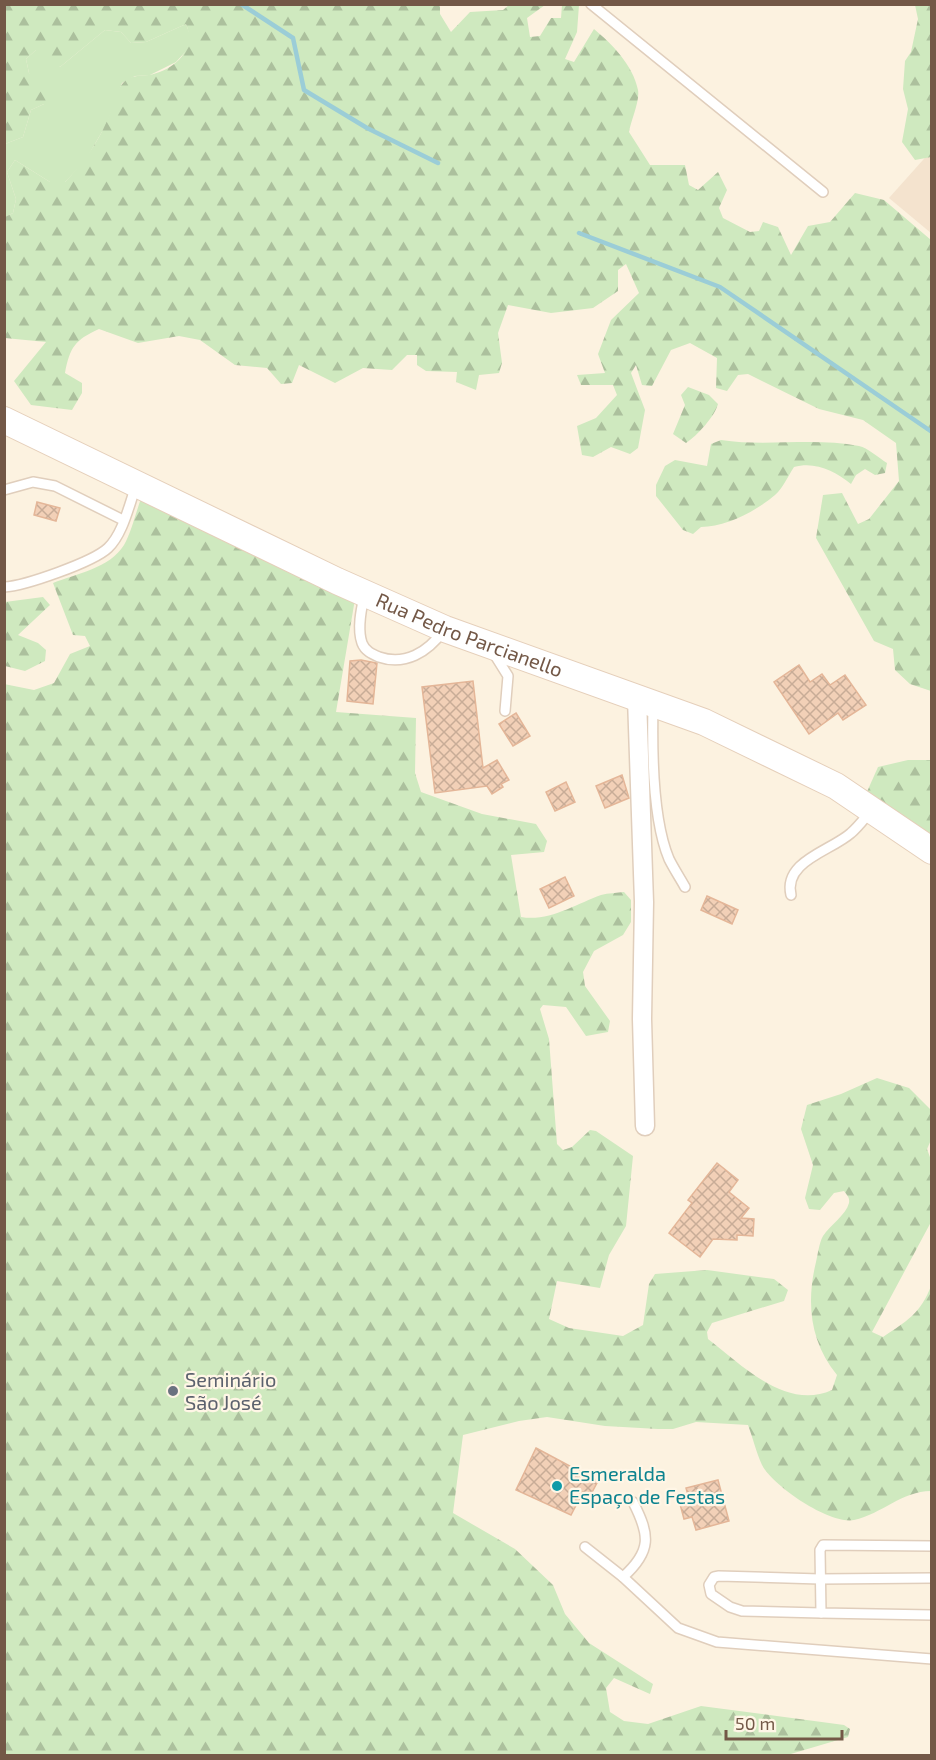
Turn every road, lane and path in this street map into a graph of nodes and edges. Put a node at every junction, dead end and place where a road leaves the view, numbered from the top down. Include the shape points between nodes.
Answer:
1 (591, 4) edge
2 (823, 192) dead end
3 (4, 420) edge
4 (137, 483) junction
5 (4, 490) edge
6 (123, 520) junction
7 (4, 587) edge
8 (365, 594) junction
9 (445, 629) junction
10 (488, 645) junction
11 (645, 700) junction
12 (505, 711) dead end
13 (872, 810) junction
14 (932, 852) edge
15 (685, 887) dead end
16 (791, 896) dead end
17 (645, 1126) dead end
18 (633, 1502) dead end
19 (932, 1546) edge
20 (585, 1547) dead end
21 (623, 1577) junction
22 (932, 1578) edge
23 (820, 1579) junction
24 (821, 1613) junction
25 (932, 1615) edge
26 (932, 1659) edge

1 - 2 lane
3 - 4 street, Rua Pedro Parcianello
4 - 6 lane
4 - 8 street, Rua Pedro Parcianello
5 - 6 lane via 33,482 55,486
6 - 7 lane via 108,548 89,561
8 - 9 street, Rua Pedro Parcianello
8 - 9 lane via 362,644 370,654 390,661 404,660 422,653
9 - 10 street, Rua Pedro Parcianello
10 - 11 street, Rua Pedro Parcianello
10 - 12 lane via 508,676
11 - 13 street, Rua Pedro Parcianello via 704,722 836,786
11 - 15 lane via 663,838 669,859
11 - 17 street
13 - 14 street, Rua Pedro Parcianello
13 - 16 lane via 852,833 812,857 792,876
18 - 21 lane via 647,1536 640,1562
19 - 23 lane via 824,1545 820,1550
20 - 21 lane
21 - 26 lane via 678,1628 717,1642
22 - 23 lane
23 - 24 lane
23 - 24 lane via 719,1576 709,1585 711,1594 742,1611
24 - 25 lane

